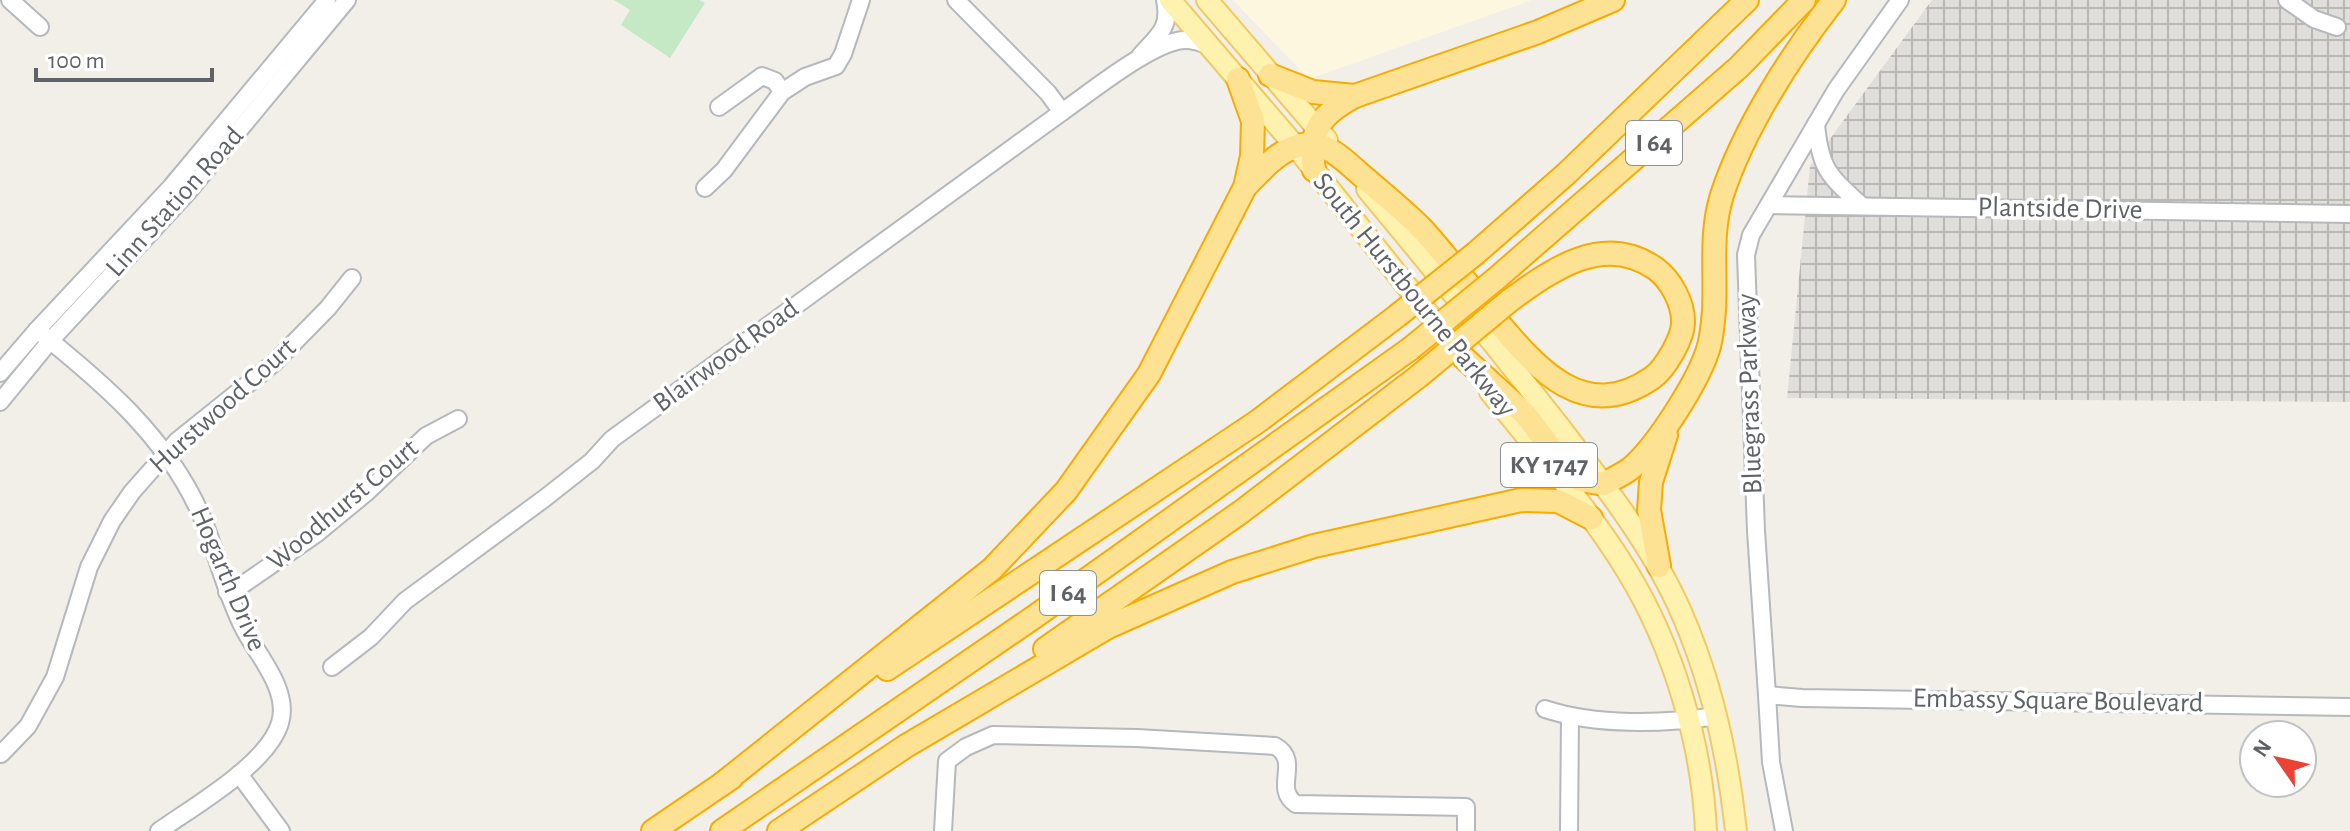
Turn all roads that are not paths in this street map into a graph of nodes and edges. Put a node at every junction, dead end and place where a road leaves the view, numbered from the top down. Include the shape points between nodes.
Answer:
1 (10, 0) edge
2 (327, 0) edge
3 (347, 0) edge
4 (956, 0) edge
5 (1168, 0) edge
6 (1207, 0) edge
7 (1613, 0) edge
8 (1747, 0) edge
9 (1804, 0) edge
10 (1834, 0) edge
11 (1900, 0) edge
12 (2287, 0) edge
13 (857, 3) edge
14 (40, 27) dead end
15 (2337, 27) dead end
16 (1209, 45) junction
17 (1135, 62) junction
18 (286, 63) junction
19 (1270, 75) junction
20 (1238, 79) junction
21 (782, 92) junction
22 (1355, 96) junction
23 (719, 107) dead end
24 (1062, 112) junction
25 (1816, 124) junction
26 (1308, 140) junction
27 (1342, 158) junction
28 (1314, 170) joint
29 (184, 184) junction
30 (1245, 187) junction
31 (705, 188) dead end
32 (1769, 205) junction
33 (1861, 205) junction
34 (2350, 214) edge
35 (352, 278) dead end
36 (37, 330) junction
37 (50, 341) junction
38 (1464, 358) junction
39 (0, 373) edge
40 (0, 402) edge
41 (1671, 416) junction
42 (458, 419) dead end
43 (165, 453) junction
44 (1604, 484) junction
45 (1591, 518) junction
46 (1659, 566) junction
47 (227, 592) junction
48 (332, 667) dead end
49 (1767, 695) junction
50 (2350, 707) edge
51 (1545, 709) dead end
52 (1717, 716) junction
53 (1570, 717) junction
54 (1689, 720) junction
55 (906, 746) junction
56 (1, 754) edge
57 (239, 774) junction
58 (722, 784) junction
59 (159, 831) edge
60 (281, 831) edge
61 (653, 831) edge
62 (722, 831) edge
63 (779, 831) edge
64 (943, 831) edge
65 (1466, 831) edge
66 (1569, 831) edge
67 (1706, 831) edge
68 (1736, 831) edge
69 (1784, 831) edge

1 - 14 street
2 - 18 street, Linn Station Road
3 - 18 street, Linn Station Road
4 - 24 street
5 - 16 main road, South Hurstbourne Parkway
5 - 17 street, Blairwood Road via 1167,24
6 - 19 main road, South Hurstbourne Parkway
7 - 22 highway
8 - 58 highway, I 64, bridge via 1566,174 1397,316 1257,422
9 - 62 highway, I 64, bridge via 1739,67 1410,349
10 - 41 highway via 1765,104 1723,192 1713,239 1709,347
11 - 25 street, Bluegrass Parkway
12 - 15 street
13 - 21 street via 836,66
16 - 17 street, Blairwood Road via 1175,41
16 - 20 main road, South Hurstbourne Parkway
17 - 24 street, Blairwood Road
18 - 29 street, Linn Station Road
19 - 22 highway via 1313,92
19 - 26 main road, South Hurstbourne Parkway
20 - 26 main road, South Hurstbourne Parkway
20 - 30 highway via 1253,121
21 - 23 street via 775,81 762,76
21 - 31 street
22 - 26 highway via 1332,108
24 - 48 street, Blairwood Road via 622,432 567,482 405,601
25 - 32 street, Bluegrass Parkway
25 - 33 street via 1822,162
26 - 27 highway
26 - 28 highway
26 - 30 highway via 1275,157
27 - 44 main road, South Hurstbourne Parkway / KY 1747
27 - 55 highway, bridge via 1423,230 1529,359 1551,378 1576,392 1606,396 1636,389 1660,373 1684,323 1665,276 1642,259 1612,253 1575,259 1548,272 1509,301 1419,376 1241,512
28 - 38 main road, South Hurstbourne Parkway / KY 1747
29 - 36 street, Linn Station Road
29 - 37 street, Linn Station Road
30 - 58 highway via 1149,374 1066,491 992,569
32 - 33 street, Plantside Drive
32 - 49 street, Bluegrass Parkway via 1748,242 1745,266
33 - 34 street, Plantside Drive
35 - 43 street, Hurstwood Court via 274,363
36 - 37 street, Hogarth Drive
36 - 39 street, Linn Station Road
37 - 40 street, Linn Station Road
37 - 43 street, Hogarth Drive via 131,412
38 - 44 highway via 1525,414 1567,469 1580,480
38 - 45 main road, South Hurstbourne Parkway / KY 1747
41 - 44 highway via 1630,469
41 - 46 highway via 1651,482 1649,510
42 - 47 street, Woodhurst Court via 426,436 316,534
43 - 47 street, Hogarth Drive via 201,516
43 - 56 street, Hurstwood Court via 112,521 89,567 55,677 28,726
44 - 46 main road, South Hurstbourne Parkway / KY 1747
45 - 54 main road, South Hurstbourne Parkway / KY 1747 via 1649,612
45 - 55 highway via 1558,501 1531,498 1284,554 1108,627
46 - 52 main road, South Hurstbourne Parkway / KY 1747 via 1682,614
47 - 57 street, Hogarth Drive via 282,705 274,738
49 - 50 street, Embassy Square Boulevard
49 - 69 street, Bluegrass Parkway via 1771,762
51 - 53 street
52 - 54 street
52 - 68 main road, South Hurstbourne Parkway / KY 1747
53 - 54 street
53 - 66 street
54 - 67 main road, South Hurstbourne Parkway / KY 1747
55 - 63 highway
57 - 59 street, Hogarth Drive
57 - 60 street
58 - 61 highway, I 64
64 - 65 street via 947,761 993,735 1275,746 1288,759 1286,791 1296,804 1466,807

